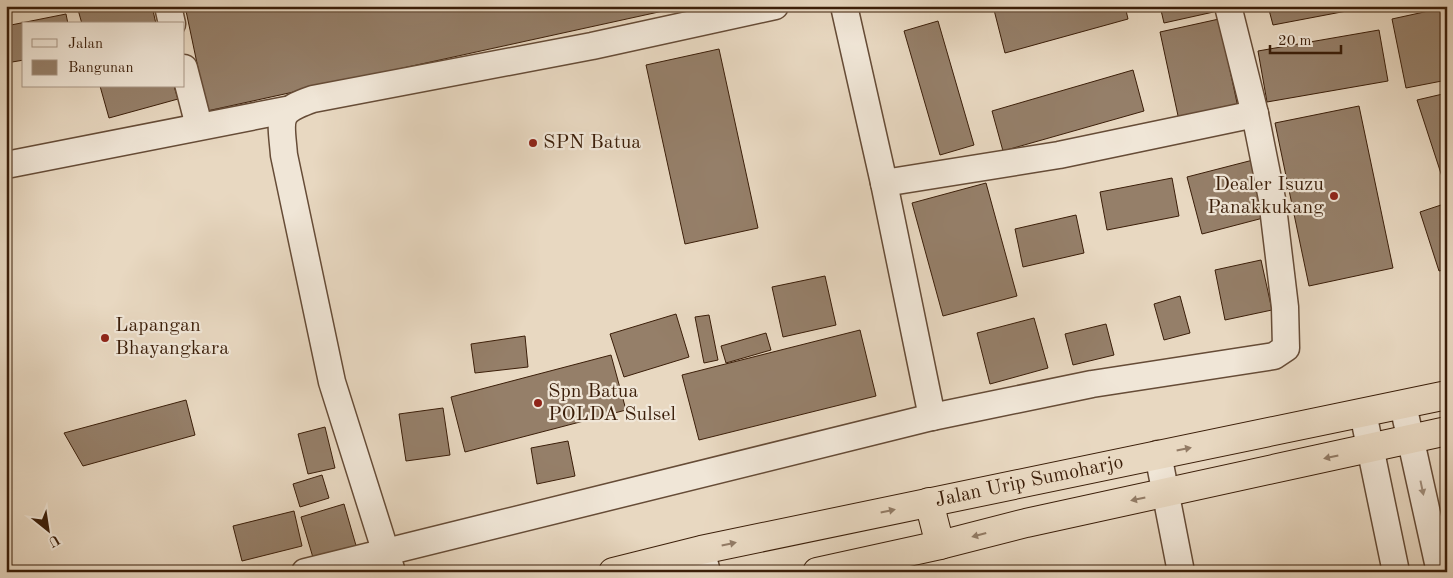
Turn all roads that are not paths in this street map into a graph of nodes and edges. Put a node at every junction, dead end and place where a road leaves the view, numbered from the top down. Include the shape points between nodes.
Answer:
1 (168, 6) edge
2 (775, 6) edge
3 (844, 6) edge
4 (1228, 6) edge
5 (172, 22) edge
6 (185, 72) edge
7 (286, 110) junction
8 (1255, 114) junction
9 (199, 126) junction
10 (6, 165) edge
11 (884, 183) junction
12 (1447, 395) edge
13 (1403, 405) junction
14 (1363, 413) junction
15 (932, 417) junction
16 (1447, 432) edge
17 (1411, 440) junction
18 (1371, 448) junction
19 (1158, 454) junction
20 (1164, 493) junction
21 (929, 502) junction
22 (940, 546) junction
23 (704, 561) edge
24 (389, 562) edge
25 (305, 572) edge
26 (613, 572) edge
27 (818, 572) edge
28 (1181, 572) edge
29 (1396, 572) edge
30 (1440, 572) edge

1 - 5 street
2 - 7 street via 592,46 314,99
3 - 11 street
4 - 8 street
6 - 9 street
7 - 9 street
7 - 24 street via 281,125 284,154 332,382
8 - 11 street via 1059,155
8 - 15 street via 1272,199 1287,334 1284,350 1274,356 1092,384
9 - 10 street
11 - 15 street
12 - 13 highway, Jalan Urip Sumoharjo
13 - 14 highway, Jalan Urip Sumoharjo
13 - 17 street
14 - 18 street
19 -> 14 highway, Jalan Urip Sumoharjo
15 - 24 street
16 - 17 highway, Jalan Urip Sumoharjo
17 - 18 highway, Jalan Urip Sumoharjo
17 -> 30 street
18 -> 20 highway, Jalan Urip Sumoharjo
18 - 29 street
19 - 20 street
19 - 21 highway, Jalan Urip Sumoharjo
20 -> 22 highway, Jalan Urip Sumoharjo via 1026,523
20 - 28 street
21 - 22 highway
23 -> 21 highway, Jalan Urip Sumoharjo
22 - 27 highway, Jalan Urip Sumoharjo
23 - 26 highway, Jalan Urip Sumoharjo
24 - 25 street

